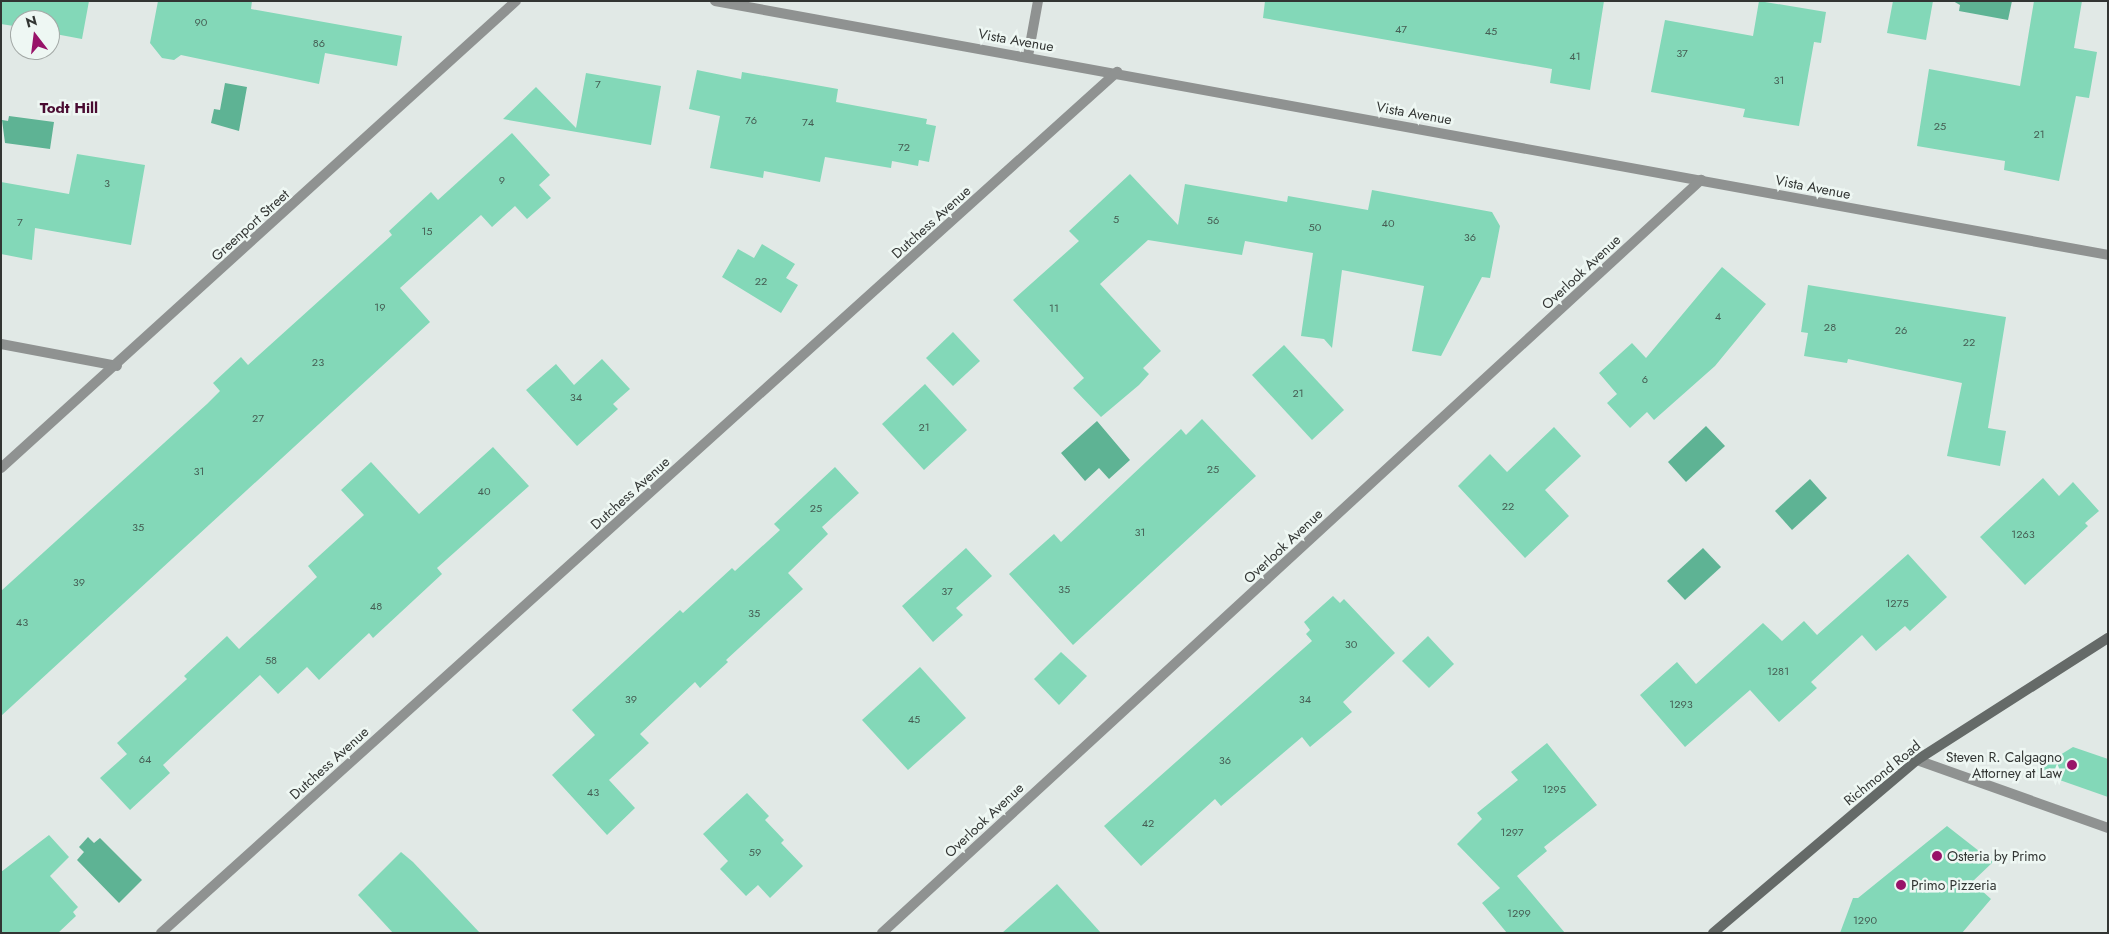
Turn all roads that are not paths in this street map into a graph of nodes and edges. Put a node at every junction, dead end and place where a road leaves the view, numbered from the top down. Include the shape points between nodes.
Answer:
1 (516, 1) edge
2 (716, 1) edge
3 (1038, 1) edge
4 (1028, 56) junction
5 (1116, 72) junction
6 (1701, 180) junction
7 (2108, 256) edge
8 (1, 344) edge
9 (117, 366) junction
10 (1, 468) edge
11 (2108, 638) edge
12 (1917, 760) junction
13 (2108, 828) edge
14 (161, 933) edge
15 (882, 933) edge
16 (1713, 933) edge

1 - 9 street, Greenport Street
2 - 4 street, Vista Avenue
3 - 4 street
4 - 5 street, Vista Avenue
5 - 6 street, Vista Avenue
5 - 14 street, Dutchess Avenue
6 - 7 street, Vista Avenue
6 - 15 street, Overlook Avenue
8 - 9 street
9 - 10 street, Greenport Street
11 - 12 main road, Richmond Road
12 - 13 street
12 - 16 main road, Richmond Road

